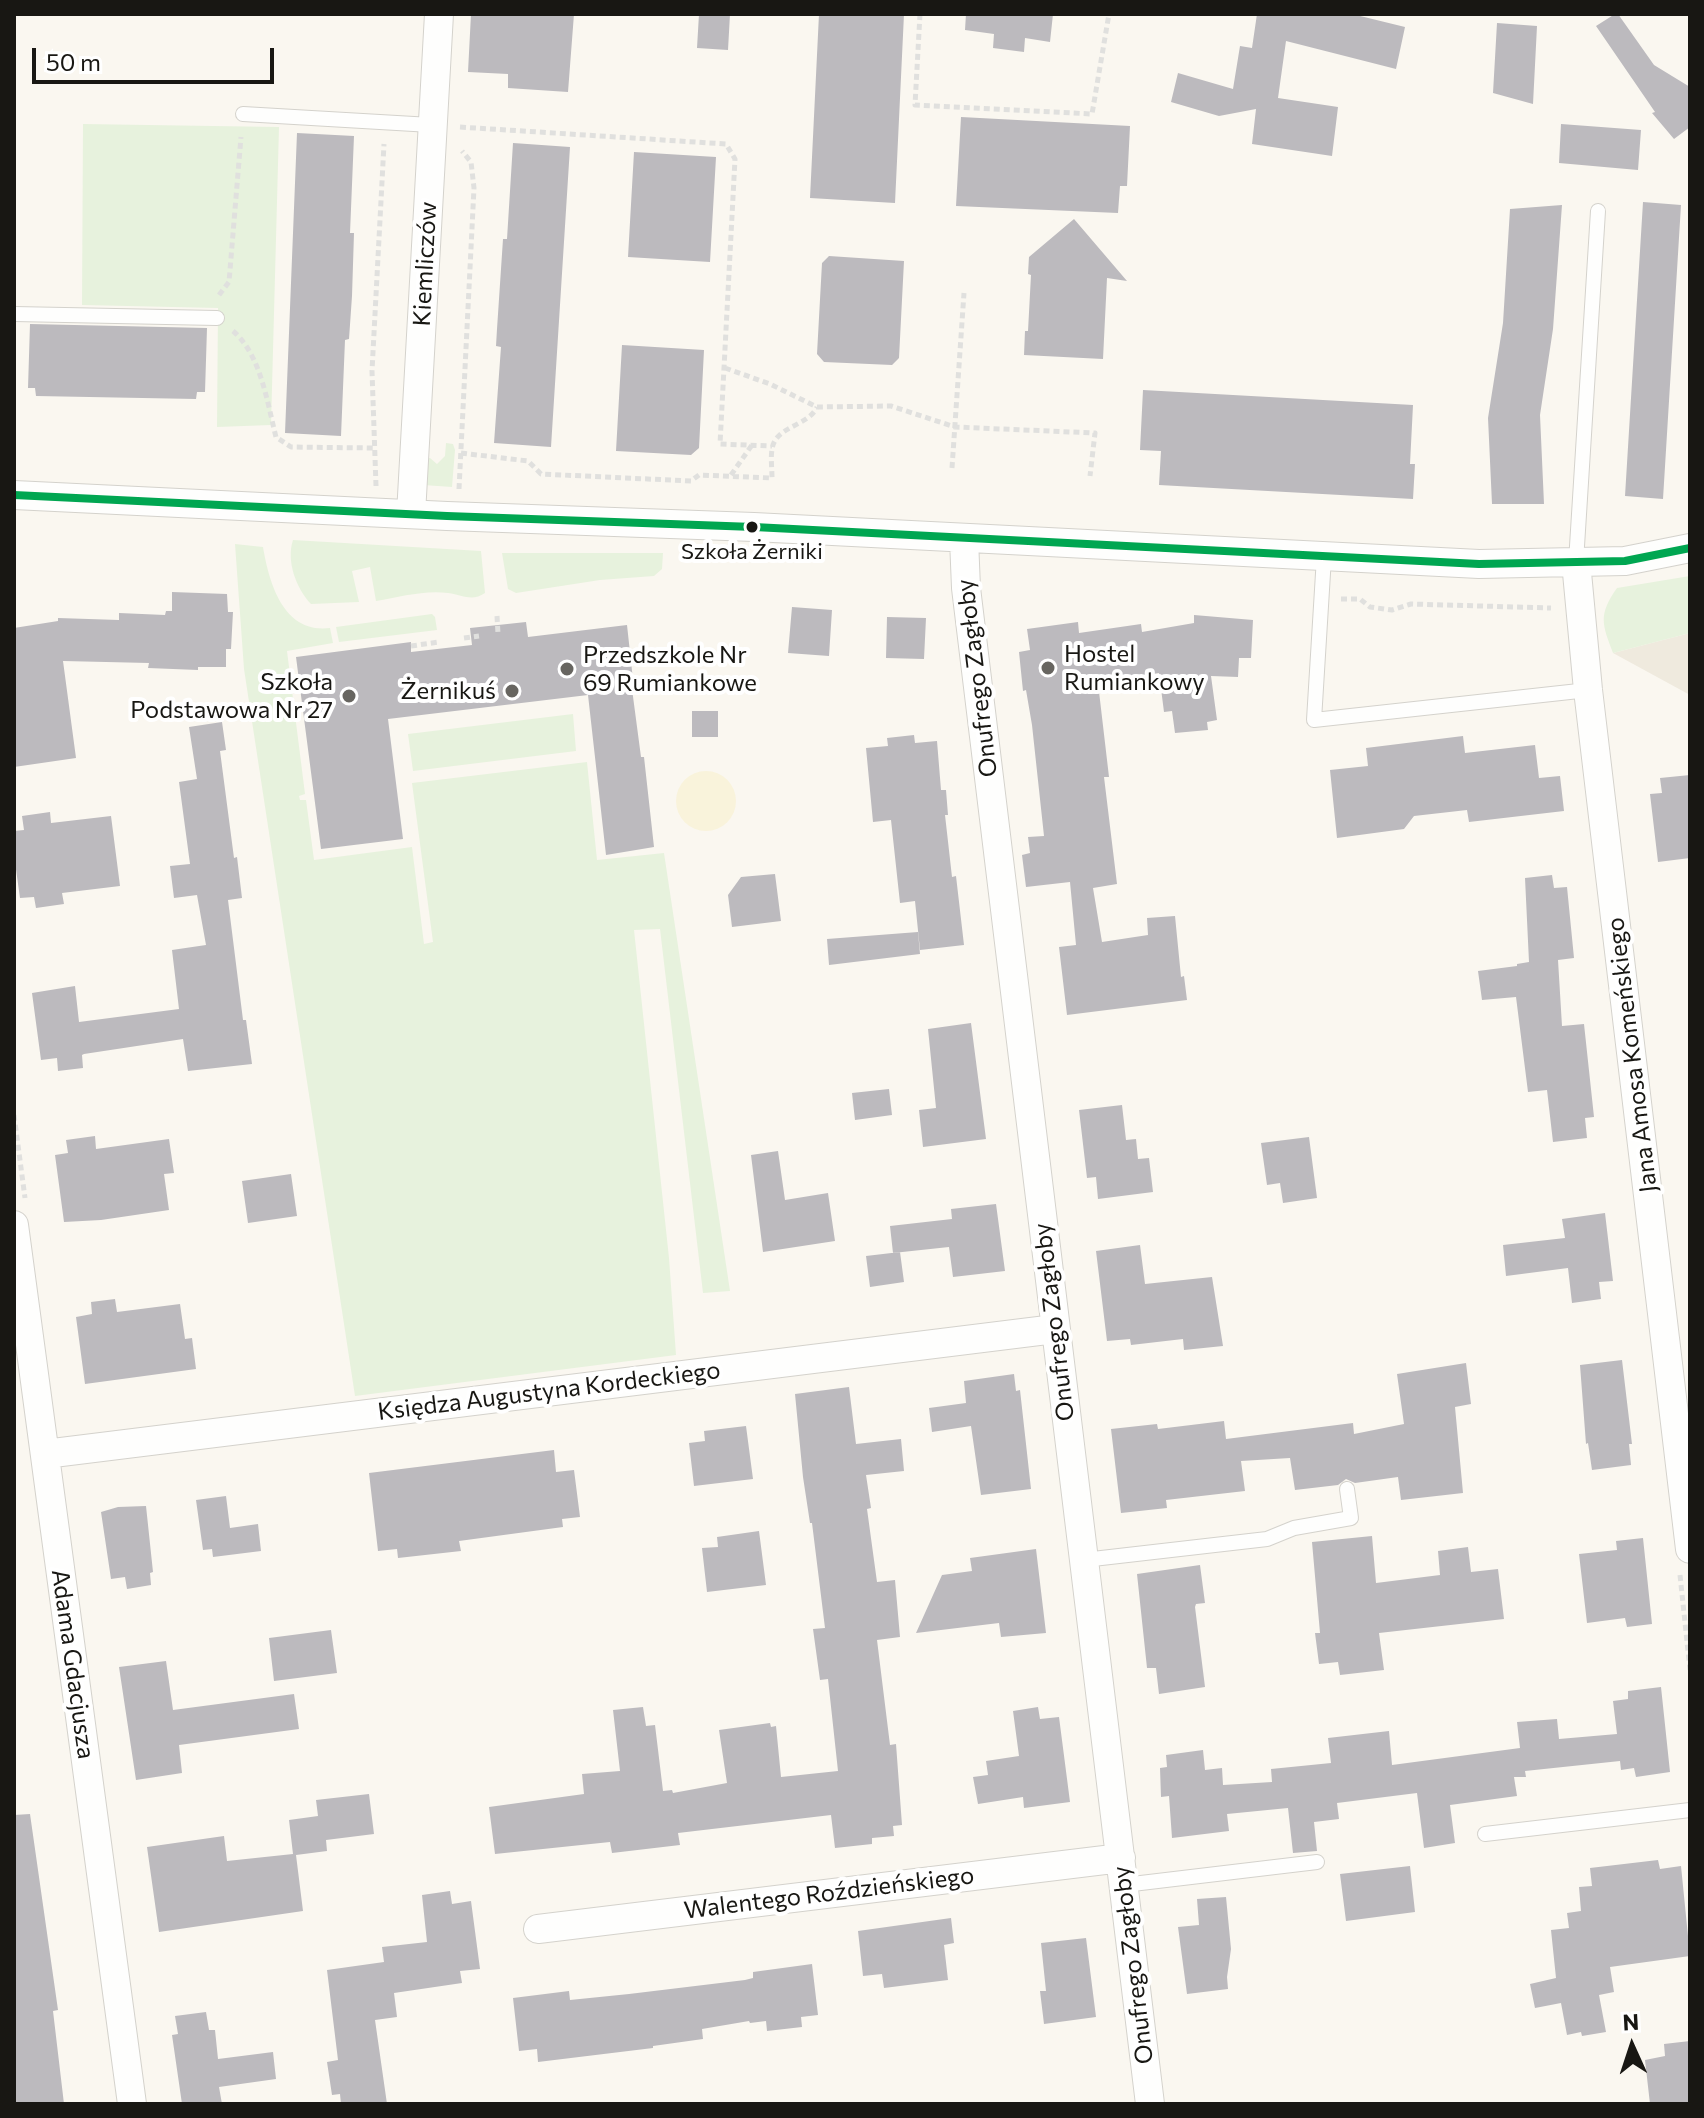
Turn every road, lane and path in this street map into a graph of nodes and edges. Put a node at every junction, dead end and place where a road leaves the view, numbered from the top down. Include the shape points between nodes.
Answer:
1 (439, 14) edge
2 (920, 14) edge
3 (1109, 14) edge
4 (243, 114) joint
5 (440, 126) junction
6 (393, 140) dead end
7 (1598, 211) dead end
8 (964, 293) dead end
9 (14, 314) edge
10 (200, 317) junction
11 (217, 318) joint
12 (725, 368) junction
13 (817, 407) junction
14 (955, 427) junction
15 (752, 445) junction
16 (772, 446) junction
17 (461, 453) junction
18 (952, 468) dead end
19 (730, 476) junction
20 (1090, 476) dead end
21 (14, 495) edge
22 (459, 499) dead end
23 (411, 514) junction
24 (964, 539) junction
25 (1690, 548) edge
26 (1324, 557) junction
27 (1576, 562) junction
28 (1321, 600) junction
29 (1563, 612) dead end
30 (497, 616) dead end
31 (498, 634) dead end
32 (479, 636) dead end
33 (464, 638) dead end
34 (439, 642) dead end
35 (411, 646) dead end
36 (1588, 690) junction
37 (14, 1225) edge
38 (1055, 1329) junction
39 (45, 1454) junction
40 (1347, 1489) dead end
41 (1690, 1549) edge
42 (1084, 1560) junction
43 (1690, 1810) edge
44 (1485, 1834) dead end
45 (1317, 1862) dead end
46 (1122, 1872) junction
47 (538, 1929) dead end
48 (132, 2104) edge
49 (1150, 2104) edge

1 - 5 street, Kiemliczów
2 - 3 path via 915,105 1092,114
4 - 5 lane
4 - 10 path via 229,282
5 - 12 path via 726,144 735,159
5 - 17 path via 471,162 474,188
5 - 23 street, Kiemliczów
6 - 11 path via 384,142 383,157 373,448 291,447 276,437 246,342
7 - 27 lane
8 - 14 path
9 - 10 lane
10 - 11 lane
12 - 13 path
12 - 15 path via 720,444
13 - 14 path via 891,406
13 - 16 path via 813,416
14 - 18 path
14 - 20 path via 1095,433
15 - 16 path
15 - 19 path
16 - 19 path via 772,478
17 - 19 path via 528,461 541,474 691,481 699,475
17 - 22 path
21 - 23 street
23 - 24 street
24 - 26 street
24 - 38 street, Onufrego Zagłoby
25 - 27 street via 1625,561
26 - 27 street
26 - 28 lane
27 - 36 street, Jana Amosa Komeńskiego
28 - 29 path via 1360,599 1370,607 1392,610 1411,604
28 - 36 lane via 1314,720
30 - 31 path
32 - 33 path
34 - 35 path
36 - 41 street, Jana Amosa Komeńskiego
37 - 39 street, Adama Gdacjusza
38 - 39 street, Księdza Augustyna Kordeckiego
38 - 42 street, Onufrego Zagłoby
39 - 48 street, Adama Gdacjusza
40 - 42 lane via 1351,1518 1294,1528 1267,1539
42 - 46 street, Onufrego Zagłoby
43 - 44 lane
45 - 46 lane
46 - 47 street, Walentego Roździeńskiego
46 - 49 street, Onufrego Zagłoby

